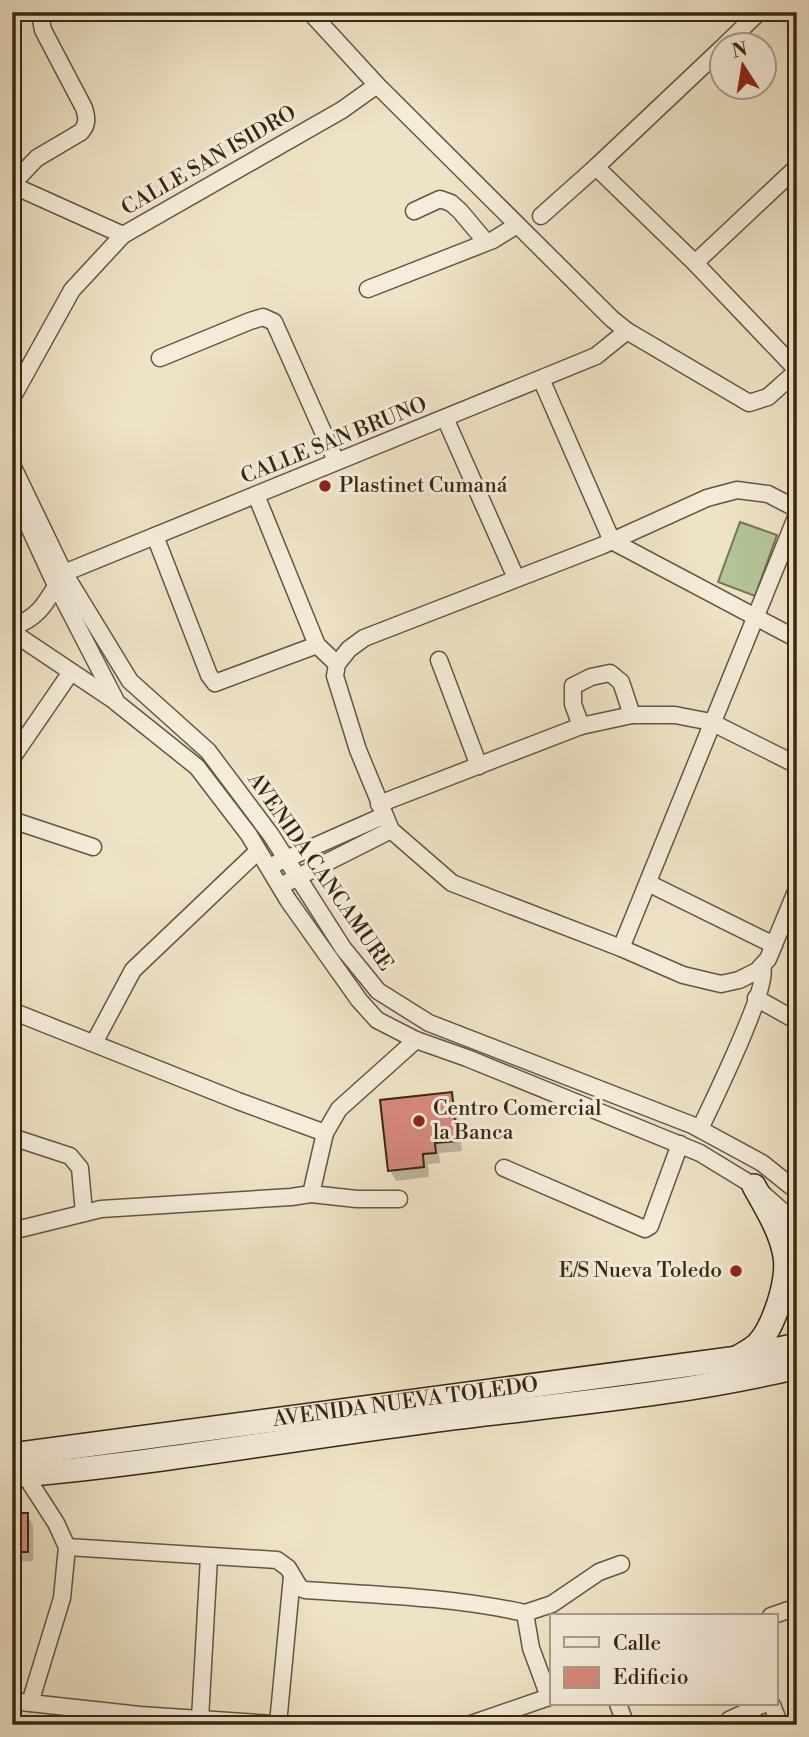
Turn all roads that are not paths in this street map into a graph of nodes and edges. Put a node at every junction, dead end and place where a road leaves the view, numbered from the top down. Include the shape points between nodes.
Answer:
1 (47, 12) edge
2 (759, 12) edge
3 (315, 14) edge
4 (738, 32) edge
5 (708, 61) edge
6 (363, 70) junction
7 (377, 85) junction
8 (342, 110) junction
9 (596, 167) junction
10 (797, 167) edge
11 (12, 185) edge
12 (414, 211) dead end
13 (541, 216) dead end
14 (517, 225) junction
15 (123, 235) junction
16 (486, 242) junction
17 (695, 262) junction
18 (368, 289) dead end
19 (627, 331) junction
20 (160, 358) dead end
21 (797, 370) edge
22 (541, 379) junction
23 (12, 398) edge
24 (445, 418) junction
25 (336, 461) junction
26 (12, 465) edge
27 (12, 490) edge
28 (256, 495) junction
29 (797, 509) edge
30 (797, 514) edge
31 (155, 536) junction
32 (612, 541) junction
33 (516, 578) junction
34 (60, 579) junction
35 (755, 617) junction
36 (12, 630) edge
37 (797, 639) edge
38 (317, 645) junction
39 (439, 660) dead end
40 (337, 664) junction
41 (71, 672) junction
42 (117, 702) junction
43 (632, 715) junction
44 (711, 722) junction
45 (581, 726) junction
46 (12, 758) edge
47 (797, 765) edge
48 (479, 766) junction
49 (384, 816) junction
50 (12, 820) edge
51 (321, 844) junction
52 (93, 847) dead end
53 (257, 852) junction
54 (286, 857) junction
55 (330, 861) junction
56 (268, 868) junction
57 (297, 876) junction
58 (648, 883) junction
59 (280, 887) junction
60 (797, 891) edge
61 (774, 945) junction
62 (621, 948) junction
63 (762, 966) junction
64 (756, 998) junction
65 (12, 1011) edge
66 (797, 1021) edge
67 (416, 1040) junction
68 (94, 1043) junction
69 (700, 1129) junction
70 (325, 1133) junction
71 (12, 1136) edge
72 (680, 1144) junction
73 (504, 1168) dead end
74 (754, 1186) junction
75 (797, 1191) edge
76 (311, 1194) junction
77 (399, 1199) dead end
78 (84, 1213) junction
79 (797, 1224) edge
80 (12, 1231) edge
81 (797, 1345) edge
82 (738, 1358) junction
83 (797, 1367) edge
84 (754, 1377) junction
85 (797, 1381) edge
86 (12, 1455) edge
87 (19, 1475) edge
88 (68, 1547) junction
89 (209, 1557) junction
90 (621, 1564) dead end
91 (292, 1576) junction
92 (797, 1607) edge
93 (525, 1613) junction
94 (777, 1614) edge
95 (550, 1695) edge
96 (550, 1697) edge
97 (12, 1701) edge
98 (30, 1703) junction
99 (619, 1706) edge
100 (761, 1706) edge
101 (772, 1706) edge
102 (200, 1719) junction
103 (139, 1720) edge
104 (729, 1720) dead end
105 (278, 1724) edge
106 (289, 1725) edge
107 (468, 1725) edge
108 (626, 1725) edge
109 (780, 1725) edge

1 - 11 street via 41,20 43,30 84,108 86,126 37,158
2 - 4 street
3 - 6 street
5 - 9 street
6 - 7 street
6 - 8 street via 358,89
7 - 8 street, CALLE SAN ISIDRO
7 - 14 street
8 - 15 street, CALLE SAN ISIDRO
9 - 13 street
9 - 17 street
10 - 17 street
11 - 15 street
12 - 16 street via 440,199 451,203
14 - 16 street
14 - 19 street
15 - 23 street, CALLE SAN ISIDRO via 72,290
16 - 18 street
17 - 21 street
19 - 21 street via 749,403 768,397
19 - 22 street, CALLE SAN BRUNO via 596,356
20 - 25 street via 250,321 263,317 274,322
22 - 24 street, CALLE SAN BRUNO
22 - 32 street
24 - 25 street, CALLE SAN BRUNO
24 - 33 street
25 - 28 street, CALLE SAN BRUNO
26 - 34 street, AVENIDA CANCAMURE
27 - 34 street, AVENIDA CANCAMURE
28 - 31 street, CALLE SAN BRUNO
28 - 38 street
29 - 32 street via 768,494 737,489
30 - 35 street
31 - 34 street, CALLE SAN BRUNO
31 - 38 street via 215,683
32 - 33 street
32 - 35 street
33 - 40 street via 364,638
34 - 36 street via 38,614
34 - 42 street, AVENIDA CANCAMURE
34 - 54 street, AVENIDA CANCAMURE via 130,681 208,751
35 - 37 street
35 - 44 street
36 - 41 street
38 - 40 street
39 - 48 street
40 - 49 street via 338,687
41 - 42 street
41 - 46 street
42 - 53 street, AVENIDA CANCAMURE via 197,767
43 - 44 street via 675,715
43 - 45 street
43 - 45 street via 621,681 610,673 573,686 573,704
44 - 47 street
44 - 58 street
45 - 48 street
48 - 49 street
49 - 51 street
49 - 55 street
49 - 62 street via 453,883
50 - 52 street
51 - 54 street
51 - 55 street
53 - 56 street, AVENIDA CANCAMURE
53 - 68 street via 133,970
54 - 56 street
54 - 57 street, AVENIDA CANCAMURE
55 - 57 street
56 - 59 street, AVENIDA CANCAMURE
57 - 59 street
57 - 69 street, AVENIDA CANCAMURE via 343,948 378,990 429,1023
58 - 61 street
58 - 62 street
59 - 67 street, AVENIDA CANCAMURE via 359,1000 377,1020
60 - 61 street
61 - 63 street
62 - 63 street via 683,975 720,984 739,980
63 - 64 street via 764,976
64 - 66 street
64 - 69 street
65 - 68 street
67 - 70 street via 339,1109
67 - 72 street
68 - 70 street
69 - 75 street, AVENIDA CANCAMURE via 762,1163
70 - 76 street
71 - 78 street via 69,1156 80,1168
72 - 73 street via 645,1229
72 - 74 street
74 - 79 street
74 - 82 main road via 778,1232 785,1258 784,1277 772,1320 758,1344
76 - 77 street
76 - 78 street
78 - 80 street
81 - 82 main road, AVENIDA NUEVA TOLEDO
82 - 86 main road, AVENIDA NUEVA TOLEDO
83 - 84 main road, AVENIDA NUEVA TOLEDO
84 - 85 main road
84 - 87 main road, AVENIDA NUEVA TOLEDO
87 - 88 street via 56,1523
88 - 89 street
88 - 98 street via 62,1598
89 - 91 street via 277,1560
89 - 102 street
90 - 93 street via 599,1572 552,1604
91 - 93 street via 306,1590 423,1598
91 - 105 street
92 - 94 street
93 - 95 street via 531,1648
96 - 107 street
97 - 98 street
98 - 103 street
99 - 108 street
100 - 104 street
101 - 109 street
102 - 103 street
102 - 105 street
105 - 106 street

